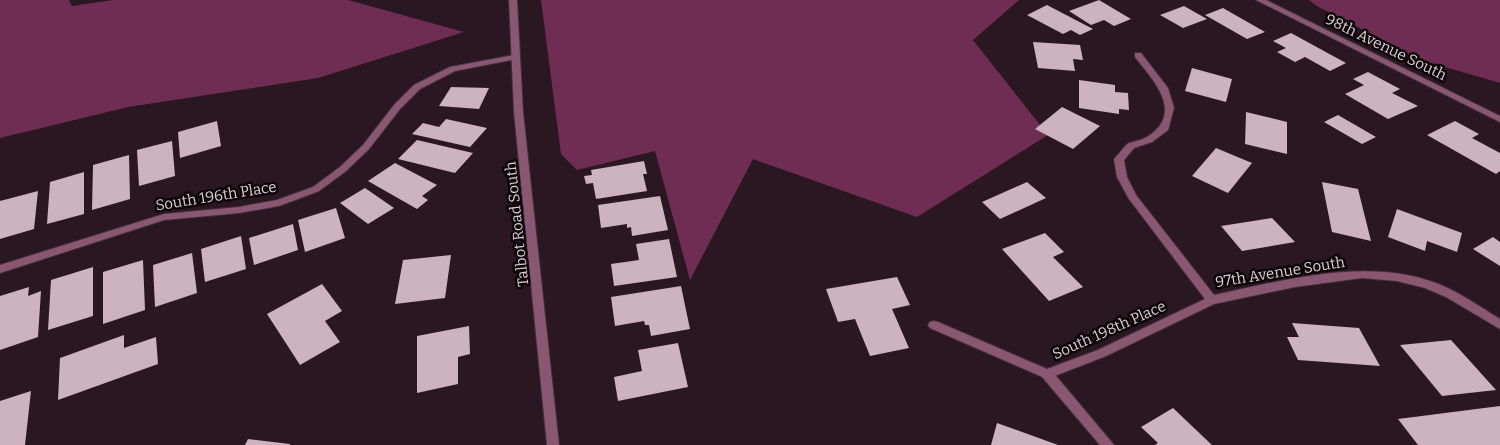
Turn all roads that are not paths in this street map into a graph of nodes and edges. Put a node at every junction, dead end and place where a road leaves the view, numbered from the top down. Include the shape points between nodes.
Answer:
1 (513, 0) edge
2 (1260, 0) edge
3 (1138, 55) dead end
4 (514, 57) junction
5 (1500, 119) edge
6 (0, 269) edge
7 (1212, 300) junction
8 (934, 325) dead end
9 (1500, 325) edge
10 (1047, 374) junction
11 (553, 445) edge
12 (1108, 445) edge

1 - 4 street, Talbot Road South
2 - 5 street, 98th Avenue South
3 - 7 street, 97th Avenue South via 1164,88 1170,108 1165,128 1149,140 1131,146 1119,159 1122,177 1132,197
4 - 6 street, South 196th Place via 453,69 417,87 366,147 316,189 279,202 239,210 164,217
4 - 11 street, Talbot Road South
7 - 9 street, 97th Avenue South via 1295,283 1362,274 1397,276 1450,294
7 - 10 street, South 198th Place via 1102,353
8 - 10 street, South 198th Place
10 - 12 street

